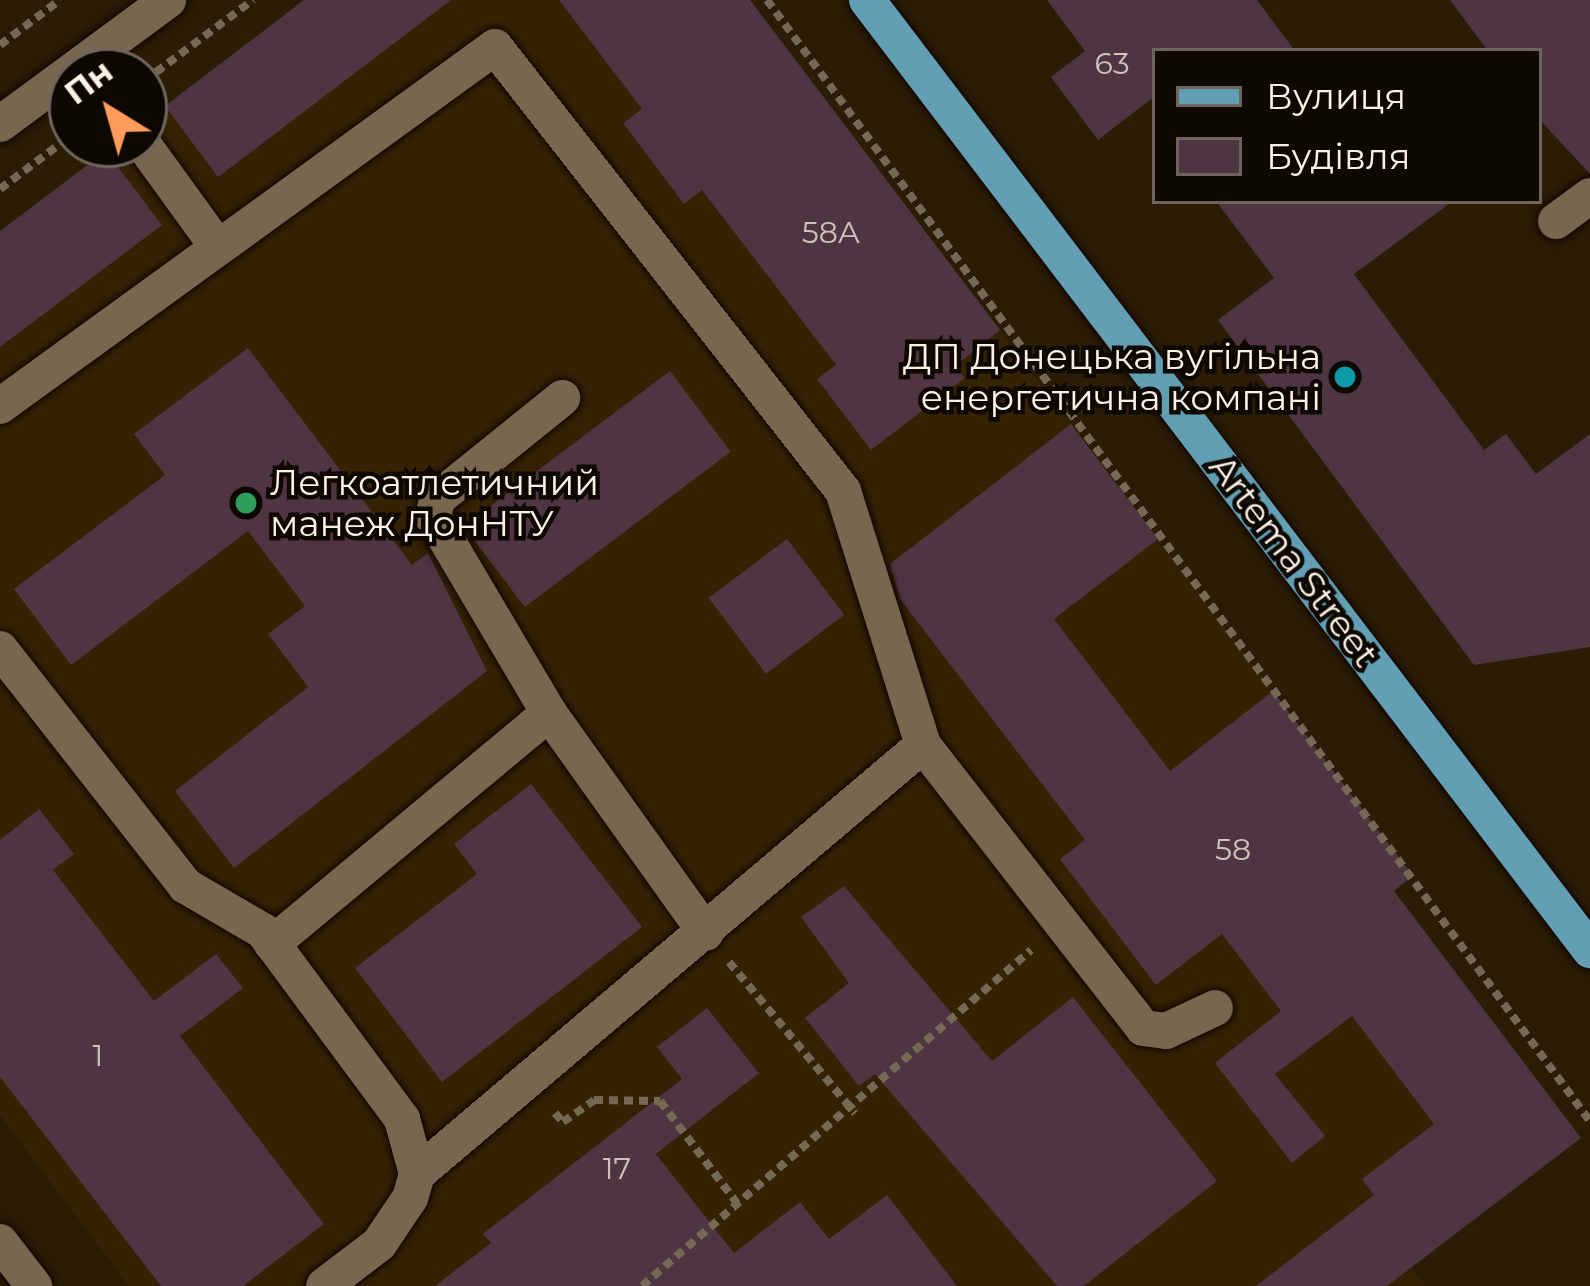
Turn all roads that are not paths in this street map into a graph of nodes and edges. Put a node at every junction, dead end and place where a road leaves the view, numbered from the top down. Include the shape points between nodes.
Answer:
1 (168, 0) edge
2 (867, 0) edge
3 (110, 48) edge
4 (48, 93) edge
5 (0, 124) edge
6 (160, 168) edge
7 (1590, 196) edge
8 (1556, 221) dead end
9 (214, 242) junction
10 (562, 398) dead end
11 (0, 406) edge
12 (0, 649) edge
13 (549, 713) junction
14 (923, 745) junction
15 (706, 933) junction
16 (272, 944) junction
17 (1590, 950) edge
18 (1215, 1008) dead end
19 (417, 1174) junction
20 (0, 1242) edge
21 (34, 1286) edge
22 (324, 1286) edge

1 - 3 street
2 - 17 main road, Artema Street
4 - 5 street
6 - 9 street
7 - 8 street
9 - 11 street
9 - 14 street via 483,48 505,51 840,485
10 - 13 street via 437,499 433,517
12 - 16 street via 186,886
13 - 15 street
13 - 16 street
14 - 15 street
14 - 18 street via 1143,1028 1166,1031
15 - 19 street
16 - 19 street via 385,1090
19 - 22 street via 398,1221
20 - 21 street

